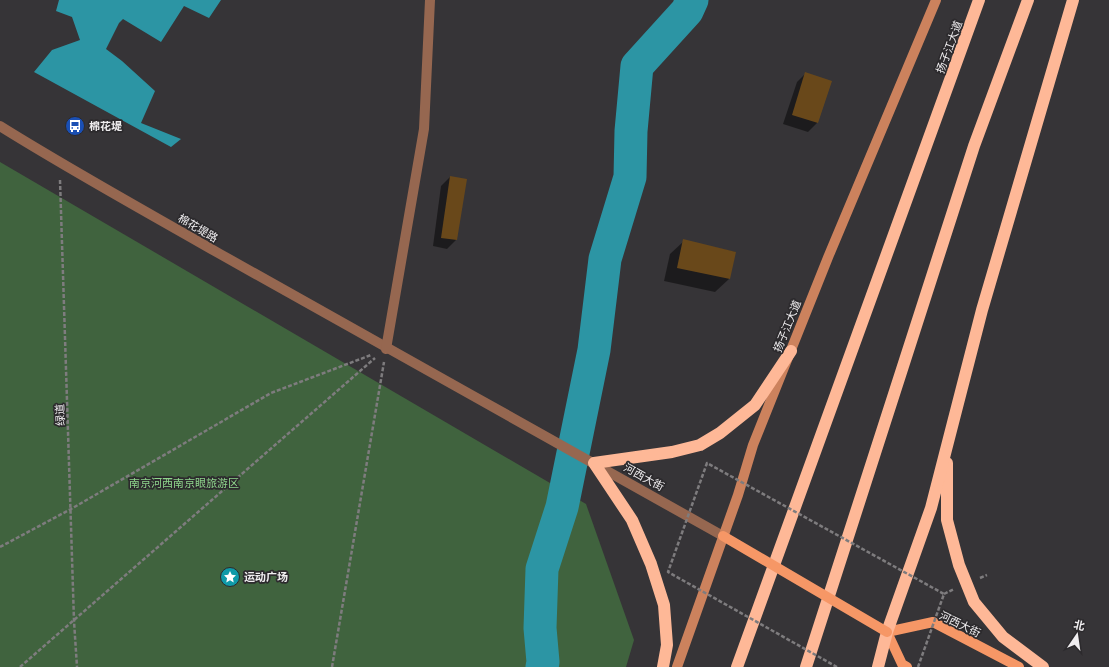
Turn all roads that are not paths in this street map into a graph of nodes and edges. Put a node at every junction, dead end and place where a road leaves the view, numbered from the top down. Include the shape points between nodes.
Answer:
1 (430, 0) edge
2 (936, 0) edge
3 (979, 0) edge
4 (1028, 0) edge
5 (1073, 0) edge
6 (0, 126) edge
7 (386, 349) junction
8 (791, 351) junction
9 (949, 438) junction
10 (593, 463) junction
11 (724, 536) junction
12 (887, 632) junction
13 (663, 667) edge
14 (677, 667) edge
15 (737, 667) edge
16 (806, 667) edge
17 (878, 667) edge
18 (907, 667) edge
19 (1018, 667) edge
20 (1043, 667) edge

1 - 7 street via 424,129
2 - 8 street, 扬子江大道
3 - 15 highway, 扬子江大道
4 - 16 highway via 971,154
5 - 9 highway via 982,310
6 - 7 street, 棉花堤路 via 60,163
7 - 10 street, 河西大街
8 - 10 highway via 755,405 720,433 700,445 672,452
8 - 11 street, 扬子江大道 via 753,445
9 - 12 highway via 931,508
9 - 20 highway via 946,477 947,520 959,565 974,602 1003,637
10 - 11 street, 河西大街
10 - 13 highway via 632,520 651,564 664,605 666,645
11 - 12 main road, 河西大街, bridge
11 - 14 street, 扬子江大道
12 - 17 highway
12 - 18 main road via 902,664
12 - 19 main road, 河西大街 via 933,622

